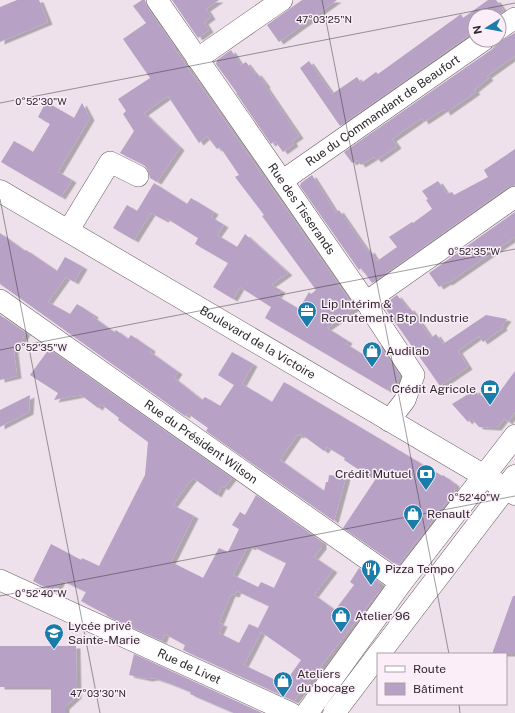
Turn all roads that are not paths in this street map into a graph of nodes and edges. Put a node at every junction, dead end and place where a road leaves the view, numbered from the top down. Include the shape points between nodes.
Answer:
1 (157, 0) edge
2 (282, 0) edge
3 (473, 48) edge
4 (197, 59) junction
5 (138, 176) dead end
6 (282, 181) junction
7 (0, 191) edge
8 (515, 197) edge
9 (68, 231) junction
10 (0, 300) edge
11 (366, 302) junction
12 (389, 421) junction
13 (515, 436) edge
14 (484, 475) junction
15 (512, 486) edge
16 (0, 580) edge
17 (402, 584) junction
18 (381, 653) edge
19 (377, 658) edge
20 (291, 713) edge
21 (307, 713) edge
22 (334, 713) edge

1 - 4 street, Rue des Tisserands
2 - 4 street
3 - 6 street, Rue du Commandant de Beaufort
4 - 6 street, Rue des Tisserands
5 - 9 street via 110,162
6 - 11 street, Rue des Tisserands
7 - 9 main road, Boulevard de la Victoire
8 - 11 street
9 - 12 main road, Boulevard de la Victoire
10 - 17 street, Rue du Président Wilson
11 - 12 street, Rue des Tisserands via 414,375 405,400
12 - 14 main road, Boulevard de la Victoire
13 - 14 main road
14 - 15 main road, Boulevard de la Victoire
14 - 17 main road
15 - 18 main road
16 - 20 street, Rue de Livet
17 - 21 main road
19 - 22 main road

